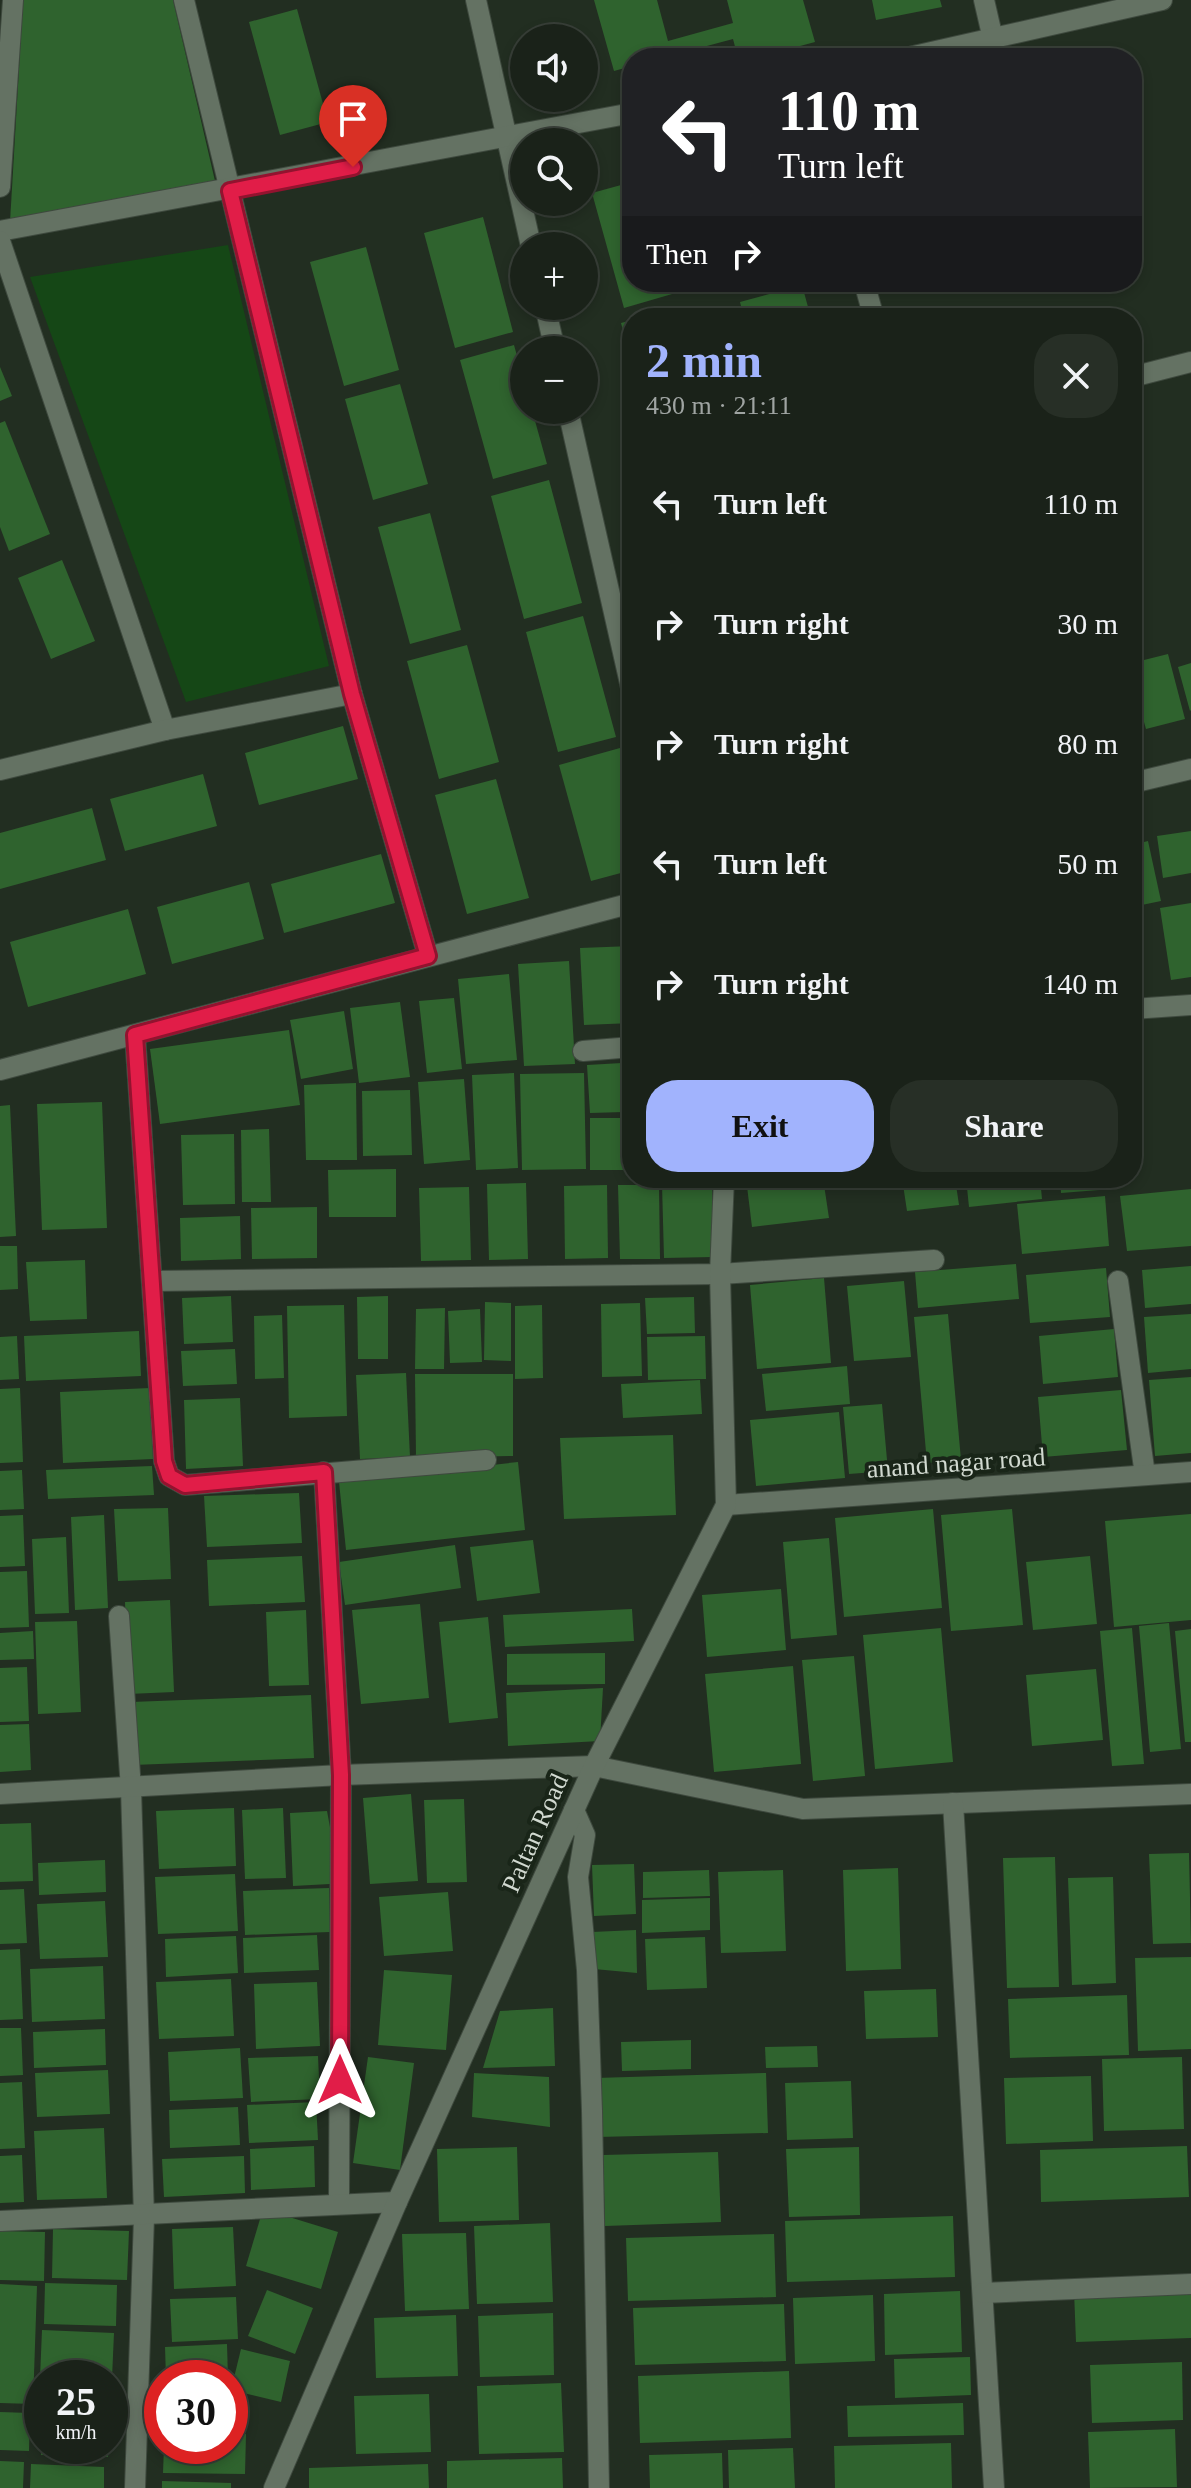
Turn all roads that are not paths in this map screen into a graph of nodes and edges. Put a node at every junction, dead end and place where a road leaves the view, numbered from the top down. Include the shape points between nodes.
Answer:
1 (13, 0) edge
2 (184, 0) edge
3 (476, 0) edge
4 (984, 0) edge
5 (1162, 0) edge
6 (993, 39) junction
7 (951, 48) edge
8 (622, 115) edge
9 (506, 137) junction
10 (0, 187) edge
11 (230, 191) junction
12 (0, 231) edge
13 (528, 232) edge
14 (0, 241) edge
15 (1191, 362) edge
16 (1142, 374) edge
17 (571, 424) edge
18 (622, 648) edge
19 (352, 694) junction
20 (165, 730) junction
21 (1191, 769) edge
22 (0, 770) edge
23 (1142, 781) edge
24 (622, 906) edge
25 (428, 956) junction
26 (1191, 1005) edge
27 (1142, 1008) edge
28 (135, 1035) junction
29 (622, 1048) edge
30 (583, 1051) dead end
31 (1, 1067) edge
32 (724, 1188) edge
33 (934, 1260) dead end
34 (720, 1274) junction
35 (152, 1281) junction
36 (1118, 1281) dead end
37 (486, 1460) dead end
38 (324, 1472) junction
39 (1191, 1472) edge
40 (1145, 1475) junction
41 (726, 1505) junction
42 (119, 1616) dead end
43 (594, 1766) junction
44 (341, 1775) junction
45 (131, 1789) junction
46 (0, 1794) edge
47 (1191, 1794) edge
48 (953, 1803) junction
49 (574, 1810) junction
50 (397, 2202) junction
51 (339, 2203) junction
52 (144, 2217) junction
53 (0, 2221) edge
54 (1191, 2284) edge
55 (983, 2293) junction
56 (135, 2488) edge
57 (274, 2488) edge
58 (599, 2488) edge
59 (994, 2488) edge

1 - 10 street
2 - 11 street
3 - 9 street
4 - 6 street
5 - 6 street
6 - 7 street
8 - 9 street
9 - 11 street
9 - 13 street
11 - 12 street
11 - 19 street
14 - 20 street
15 - 16 street
17 - 18 street
19 - 20 street
19 - 25 street
20 - 22 street
21 - 23 street
24 - 25 street
25 - 28 street
26 - 27 street
28 - 31 street
28 - 35 street
29 - 30 street
32 - 34 street, Paltan Road
33 - 34 street
34 - 35 street
34 - 41 street, Paltan Road
35 - 38 street via 169,1476 185,1485
36 - 40 street
37 - 38 street
38 - 44 street
39 - 40 street, anand nagar road
40 - 41 street, anand nagar road
41 - 43 street, Paltan Road
42 - 45 street
43 - 44 street
43 - 48 street via 803,1809
43 - 49 street, Paltan Road
44 - 45 street
44 - 51 street
45 - 46 street
45 - 52 street
47 - 48 street
48 - 55 street
49 - 50 street, Paltan Road
49 - 58 street via 585,1835 578,1877 592,2111
50 - 51 street
50 - 57 street, Paltan Road
51 - 52 street
52 - 53 street
52 - 56 street
54 - 55 street
55 - 59 street

